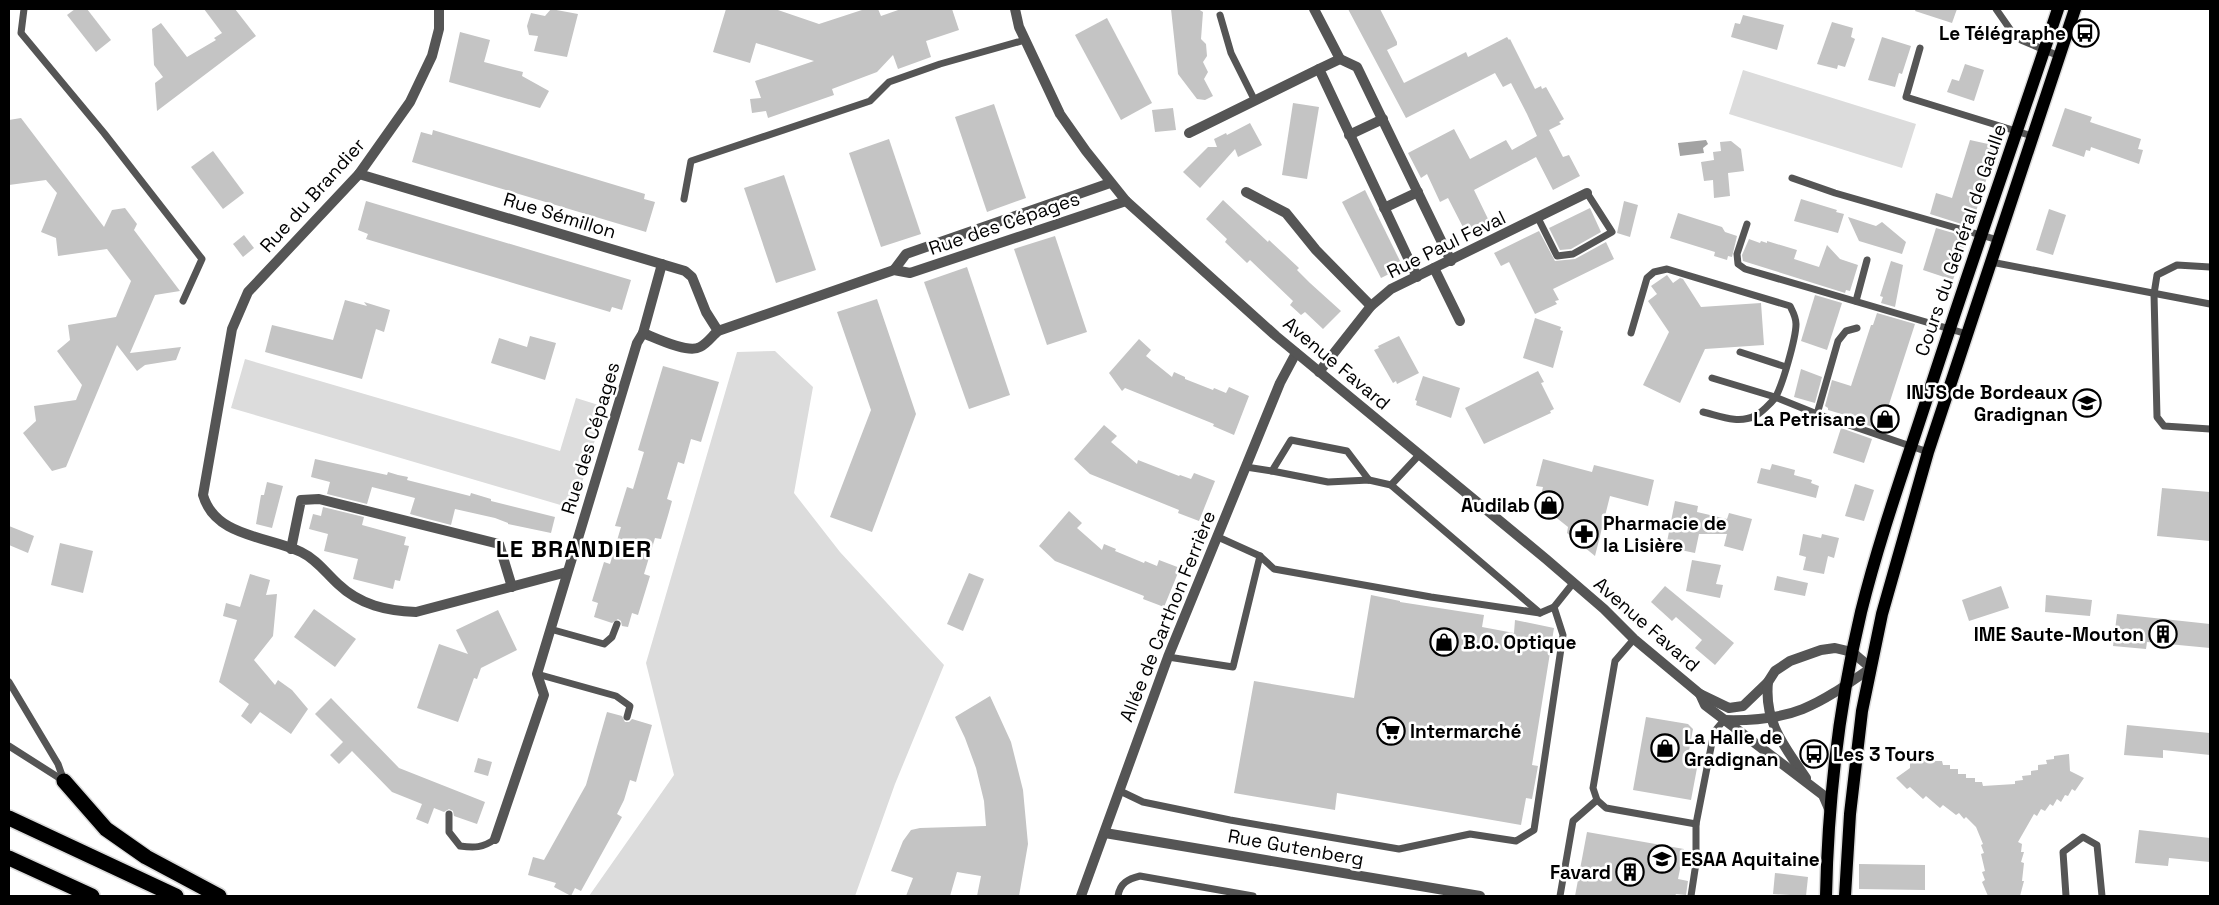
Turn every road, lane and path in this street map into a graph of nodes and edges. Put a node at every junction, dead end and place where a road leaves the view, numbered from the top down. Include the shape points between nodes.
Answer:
1 (24, 9) edge
2 (439, 9) edge
3 (1015, 9) edge
4 (1314, 9) edge
5 (1996, 9) edge
6 (2058, 9) edge
7 (2075, 9) edge
8 (1220, 15) dead end
9 (1025, 40) junction
10 (1920, 48) dead end
11 (2044, 51) junction
12 (2059, 56) junction
13 (1340, 59) junction
14 (1319, 69) junction
15 (1255, 100) junction
16 (1383, 119) junction
17 (2017, 132) junction
18 (1189, 133) dead end
19 (1349, 135) junction
20 (2032, 136) junction
21 (359, 174) junction
22 (1792, 178) dead end
23 (1110, 183) junction
24 (1246, 192) dead end
25 (1418, 192) junction
26 (1587, 194) joint
27 (684, 199) dead end
28 (1126, 201) junction
29 (1384, 208) junction
30 (1538, 218) junction
31 (1747, 224) dead end
32 (1981, 235) junction
33 (1998, 240) junction
34 (1451, 260) junction
35 (1867, 260) dead end
36 (1991, 262) junction
37 (662, 264) junction
38 (2210, 267) edge
39 (1434, 268) junction
40 (894, 270) junction
41 (1417, 277) junction
42 (2154, 294) junction
43 (183, 301) dead end
44 (1856, 301) junction
45 (2210, 304) edge
46 (1371, 306) junction
47 (1460, 321) dead end
48 (1857, 328) dead end
49 (1950, 329) junction
50 (718, 330) junction
51 (643, 333) junction
52 (1632, 333) dead end
53 (1966, 334) junction
54 (1740, 352) dead end
55 (1296, 353) junction
56 (1786, 367) junction
57 (1319, 372) junction
58 (1712, 378) dead end
59 (1933, 380) junction
60 (1949, 386) junction
61 (1775, 397) junction
62 (1703, 412) dead end
63 (1817, 414) junction
64 (2210, 429) edge
65 (1911, 447) junction
66 (1928, 452) junction
67 (1420, 454) junction
68 (1246, 467) junction
69 (1272, 471) junction
70 (1369, 480) junction
71 (1391, 485) junction
72 (1218, 537) junction
73 (291, 549) junction
74 (1260, 556) junction
75 (567, 572) junction
76 (1574, 582) junction
77 (512, 587) junction
78 (1554, 606) junction
79 (1540, 613) junction
80 (616, 624) dead end
81 (550, 629) junction
82 (1634, 639) junction
83 (1852, 652) junction
84 (1168, 657) junction
85 (1871, 668) junction
86 (537, 674) junction
87 (9, 682) edge
88 (1768, 682) junction
89 (1846, 685) junction
90 (1700, 694) junction
91 (627, 717) dead end
92 (1771, 719) junction
93 (1724, 720) junction
94 (9, 746) edge
95 (64, 781) junction
96 (1812, 786) junction
97 (1120, 791) junction
98 (1597, 800) junction
99 (1830, 811) junction
100 (449, 814) dead end
101 (9, 818) edge
102 (1696, 824) junction
103 (1105, 833) junction
104 (495, 839) joint
105 (9, 858) edge
106 (1826, 874) junction
107 (92, 896) edge
108 (176, 896) edge
109 (219, 896) edge
110 (1081, 896) edge
111 (1118, 896) edge
112 (1253, 896) edge
113 (1480, 896) edge
114 (1560, 896) edge
115 (1691, 896) edge
116 (1826, 896) edge
117 (1832, 896) edge
118 (1845, 896) edge
119 (2066, 896) edge
120 (2102, 896) edge

1 - 43 lane via 21,33 202,259
2 - 21 street, Rue du Brandier via 439,29 421,81
3 - 9 street, Avenue Favard
4 - 13 street
5 - 11 lane via 2021,40
6 - 11 main road, Cours du Général de Gaulle
7 - 12 main road, Cours du Général de Gaulle
8 - 15 lane via 1231,53
9 - 23 street, Avenue Favard via 1060,114
9 - 27 lane via 889,82 870,101 691,161
10 - 17 lane via 1906,97
11 - 12 lane
11 - 17 main road, Cours du Général de Gaulle
12 - 20 main road, Cours du Général de Gaulle
13 - 14 street
13 - 16 street via 1357,68
14 - 15 street
14 - 19 street
15 - 18 street
16 - 19 street
16 - 25 street
17 - 20 lane
17 - 32 main road, Cours du Général de Gaulle
19 - 29 street
20 - 33 main road, Cours du Général de Gaulle
21 - 37 street, Rue Sémillon
21 - 73 street, Rue du Brandier via 248,292 232,329 203,495 206,507 224,526
22 - 32 lane via 1835,194
23 - 28 street, Avenue Favard
23 - 40 street, Rue des Cépages via 906,254
24 - 46 street via 1286,213 1316,250
25 - 29 street
25 - 34 street
26 - 30 street, Rue Paul Feval
26 - 30 lane via 1612,232 1573,254 1557,256
28 - 40 street, Rue des Cépages via 910,273
28 - 55 street, Avenue Favard
29 - 41 street
30 - 34 street, Rue Paul Feval
31 - 44 lane via 1737,254 1738,264 1745,269
32 - 33 lane
32 - 49 main road, Cours du Général de Gaulle
33 - 36 main road, Cours du Général de Gaulle
34 - 39 street, Rue Paul Feval
35 - 44 lane
36 - 42 lane
36 - 53 main road, Cours du Général de Gaulle
37 - 50 street, Rue Sémillon via 685,271 692,277 706,312
37 - 51 street
38 - 42 lane via 2177,265 2157,275
39 - 41 street, Rue Paul Feval
39 - 47 street
40 - 50 street, Rue des Cépages
41 - 46 street, Rue Paul Feval via 1391,289
42 - 45 lane
42 - 64 lane via 2157,417 2164,426
44 - 49 lane
46 - 57 street, Rue Paul Feval
48 - 63 lane via 1846,331 1838,341
49 - 53 lane
49 - 59 main road, Cours du Général de Gaulle
50 - 51 street, Rue des Cépages via 700,347 690,348 666,343
51 - 75 street, Rue des Cépages via 637,343
52 - 56 lane via 1647,278 1654,272 1667,269 1790,306 1796,325
53 - 60 main road, Cours du Général de Gaulle
54 - 56 lane
55 - 57 street, Avenue Favard
55 - 68 street, Allée de Carthon Ferrière via 1280,383
56 - 61 lane
57 - 67 street, Avenue Favard
58 - 61 lane
59 - 60 main road
59 - 65 main road, Cours du Général de Gaulle
60 - 66 main road, Cours du Général de Gaulle
61 - 62 lane via 1757,415 1746,419
61 - 63 lane
63 - 65 lane
65 - 66 lane
65 - 83 main road, Cours du Général de Gaulle via 1883,533
66 - 85 main road, Cours du Général de Gaulle via 1882,614
67 - 71 lane
67 - 76 street, Avenue Favard
68 - 69 lane
68 - 72 street, Allée de Carthon Ferrière
69 - 70 lane via 1328,482
69 - 70 lane via 1291,440 1346,450
70 - 71 lane
71 - 79 lane
72 - 74 lane
72 - 84 street, Allée de Carthon Ferrière
73 - 77 street, Rue du Brandier via 314,560 356,598 394,611 416,612
73 - 77 street via 301,500 319,499 499,544
74 - 79 lane via 1274,569
74 - 84 lane via 1233,667
75 - 77 street, Rue du Brandier
75 - 81 street, Rue des Cépages
76 - 78 lane
76 - 82 street, Avenue Favard
78 - 79 lane
78 - 97 lane via 1563,634 1534,830 1516,841 1470,834 1399,849 1143,802
80 - 81 lane via 612,637 604,644
81 - 86 street, Rue des Cépages
82 - 90 street, Avenue Favard
82 - 98 lane via 1615,661 1593,788
83 - 85 street
83 - 88 street, Avenue Favard via 1835,648 1808,654 1790,661
83 - 89 main road, Cours du Général de Gaulle
84 - 97 street, Allée de Carthon Ferrière
85 - 89 street
85 - 118 main road, Cours du Général de Gaulle via 1862,711 1850,814
86 - 91 lane via 616,696 630,706
86 - 104 street via 544,695
87 - 95 lane via 58,764
88 - 90 street, Avenue Favard via 1737,708 1728,708
88 - 92 street, Avenue Favard via 1766,698
89 - 92 street via 1807,708
89 - 99 main road, Cours du Général de Gaulle
90 - 93 street, Avenue Favard via 1705,705
92 - 93 street
92 - 96 street, Avenue Favard
93 - 96 street, Avenue Favard
93 - 102 lane via 1714,732
94 - 95 lane
95 - 109 highway via 106,829 146,857
96 - 99 street, Avenue Favard via 1823,795
97 - 103 street, Allée de Carthon Ferrière
98 - 102 lane via 1606,808
98 - 114 lane via 1573,821
99 - 106 main road, Cours du Général de Gaulle
100 - 104 lane via 449,832 460,846 476,848
101 - 108 highway
102 - 115 lane via 1696,863
103 - 110 street, Allée de Carthon Ferrière
103 - 113 street, Rue Gutenberg
105 - 107 highway
106 - 116 main road, Cours du Général de Gaulle
106 - 117 lane
111 - 112 lane via 1119,889 1128,880 1140,876
119 - 120 lane via 2063,852 2083,837 2096,845

